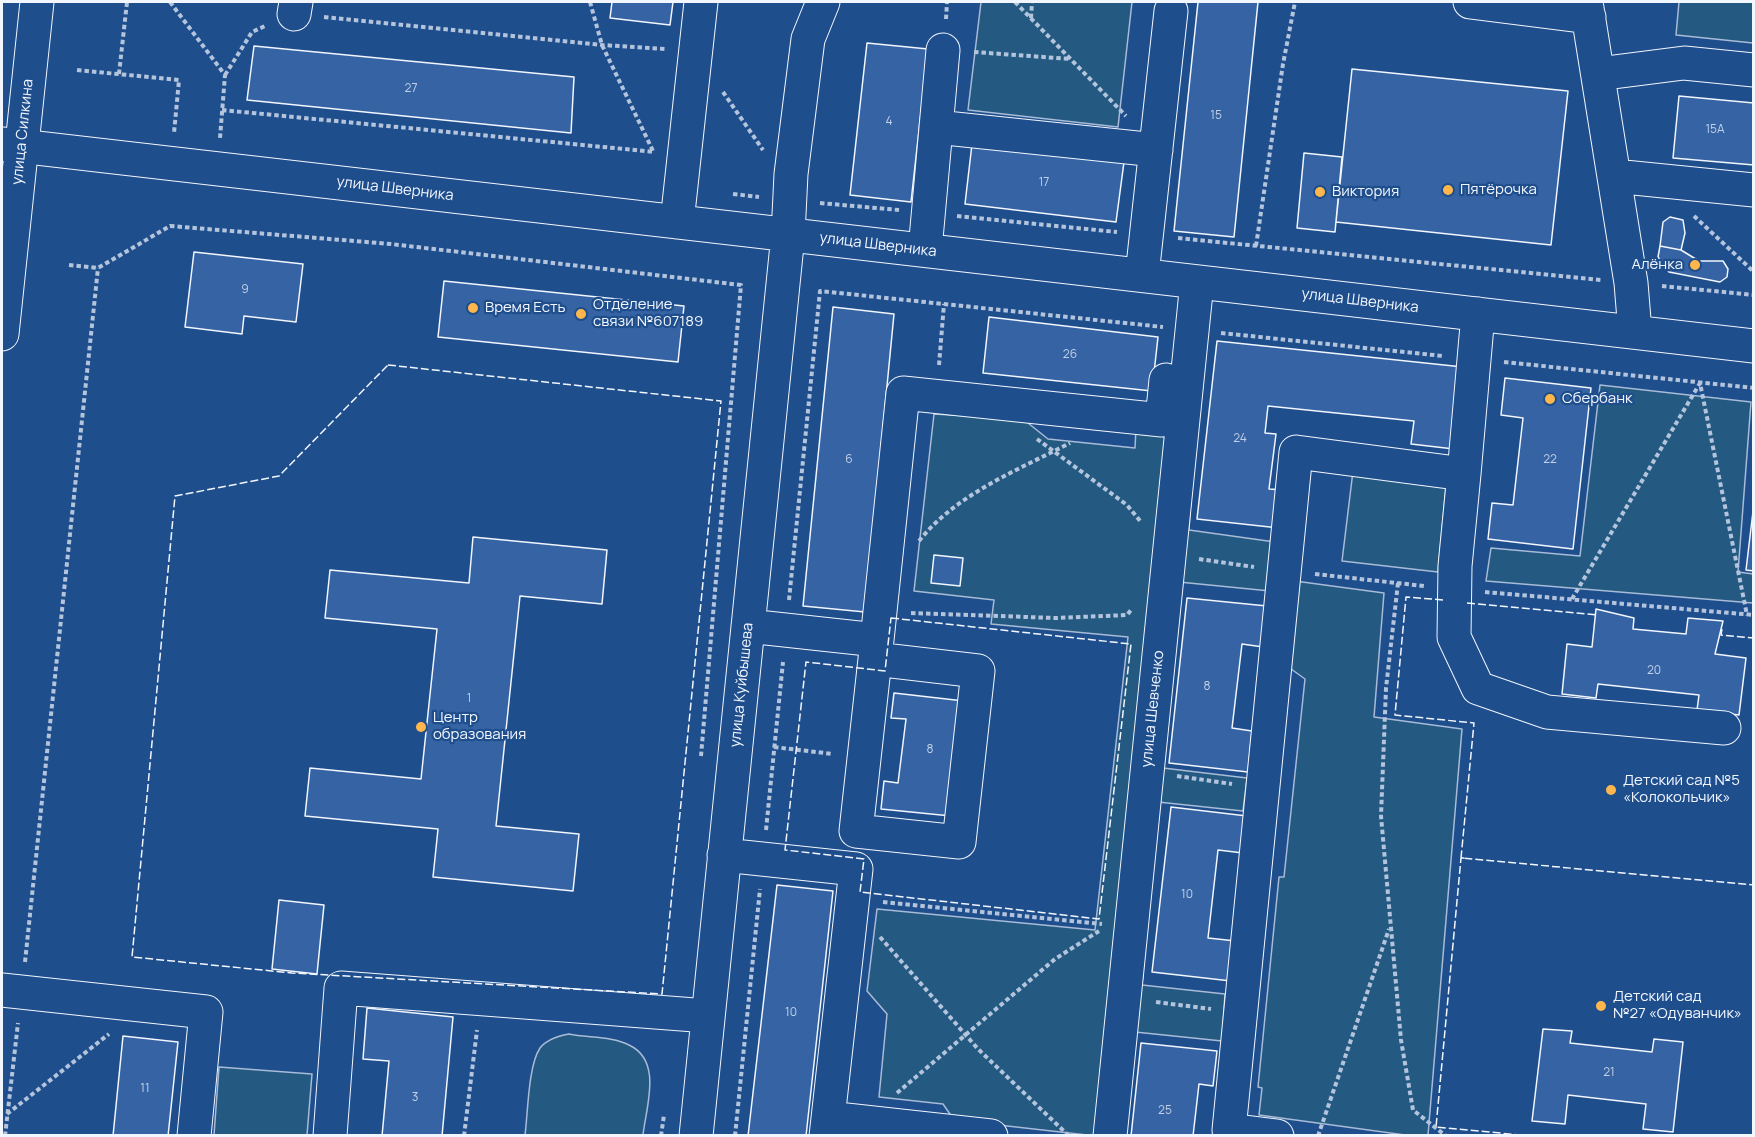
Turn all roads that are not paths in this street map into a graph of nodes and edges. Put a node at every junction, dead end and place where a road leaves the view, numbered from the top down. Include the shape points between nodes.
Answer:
1 (38, 2) edge
2 (701, 2) edge
3 (823, 2) edge
4 (1470, 2) edge
5 (1587, 9) edge
6 (1172, 11) dead end
7 (943, 50) dead end
8 (1754, 70) edge
9 (1598, 74) junction
10 (936, 127) junction
11 (12, 145) edge
12 (1156, 150) junction
13 (1614, 176) junction
14 (1754, 190) edge
15 (677, 222) junction
16 (788, 235) junction
17 (925, 250) junction
18 (1143, 275) junction
19 (1187, 281) junction
20 (1478, 314) junction
21 (1182, 329) junction
22 (1635, 332) junction
23 (2, 334) edge
24 (1754, 346) edge
25 (1464, 474) junction
26 (748, 626) junction
27 (877, 637) junction
28 (1724, 728) dead end
29 (724, 855) junction
30 (11, 991) edge
31 (708, 1016) junction
32 (827, 1127) edge
33 (194, 1136) edge
34 (330, 1136) edge
35 (696, 1136) edge
36 (991, 1136) edge
37 (1110, 1136) edge
38 (1277, 1136) edge

1 - 11 street, улица Силкина
2 - 15 street via 696,51 669,154 681,189
3 - 16 street, улица Куйбышева via 808,39
4 - 5 street
5 - 9 street
6 - 12 street
7 - 10 street
8 - 9 street via 1684,63
9 - 13 street
10 - 12 street
10 - 17 street
11 - 15 street, улица Шверника
11 - 23 street, улица Силкина
12 - 18 street
13 - 14 street
13 - 22 street
15 - 16 street, улица Шверника
16 - 17 street, улица Шверника
16 - 26 street, улица Куйбышева
17 - 18 street, улица Шверника
18 - 19 street, улица Шверника
19 - 20 street, улица Шверника
19 - 21 street, улица Шевченко
20 - 22 street, улица Шверника
20 - 25 street
21 - 27 street via 1162,420 903,393
21 - 37 street, улица Шевченко via 1169,555
22 - 24 street, улица Шверника
25 - 28 street via 1454,637 1478,688 1547,712
25 - 38 street via 1296,452 1229,1130
26 - 27 street
26 - 29 street, улица Куйбышева
27 - 27 street via 978,670 959,842 856,831
29 - 31 street, улица Куйбышева
29 - 32 street via 856,870
30 - 33 street via 206,1012
31 - 34 street via 341,988
31 - 35 street, улица Куйбышева
32 - 36 street via 874,1123

